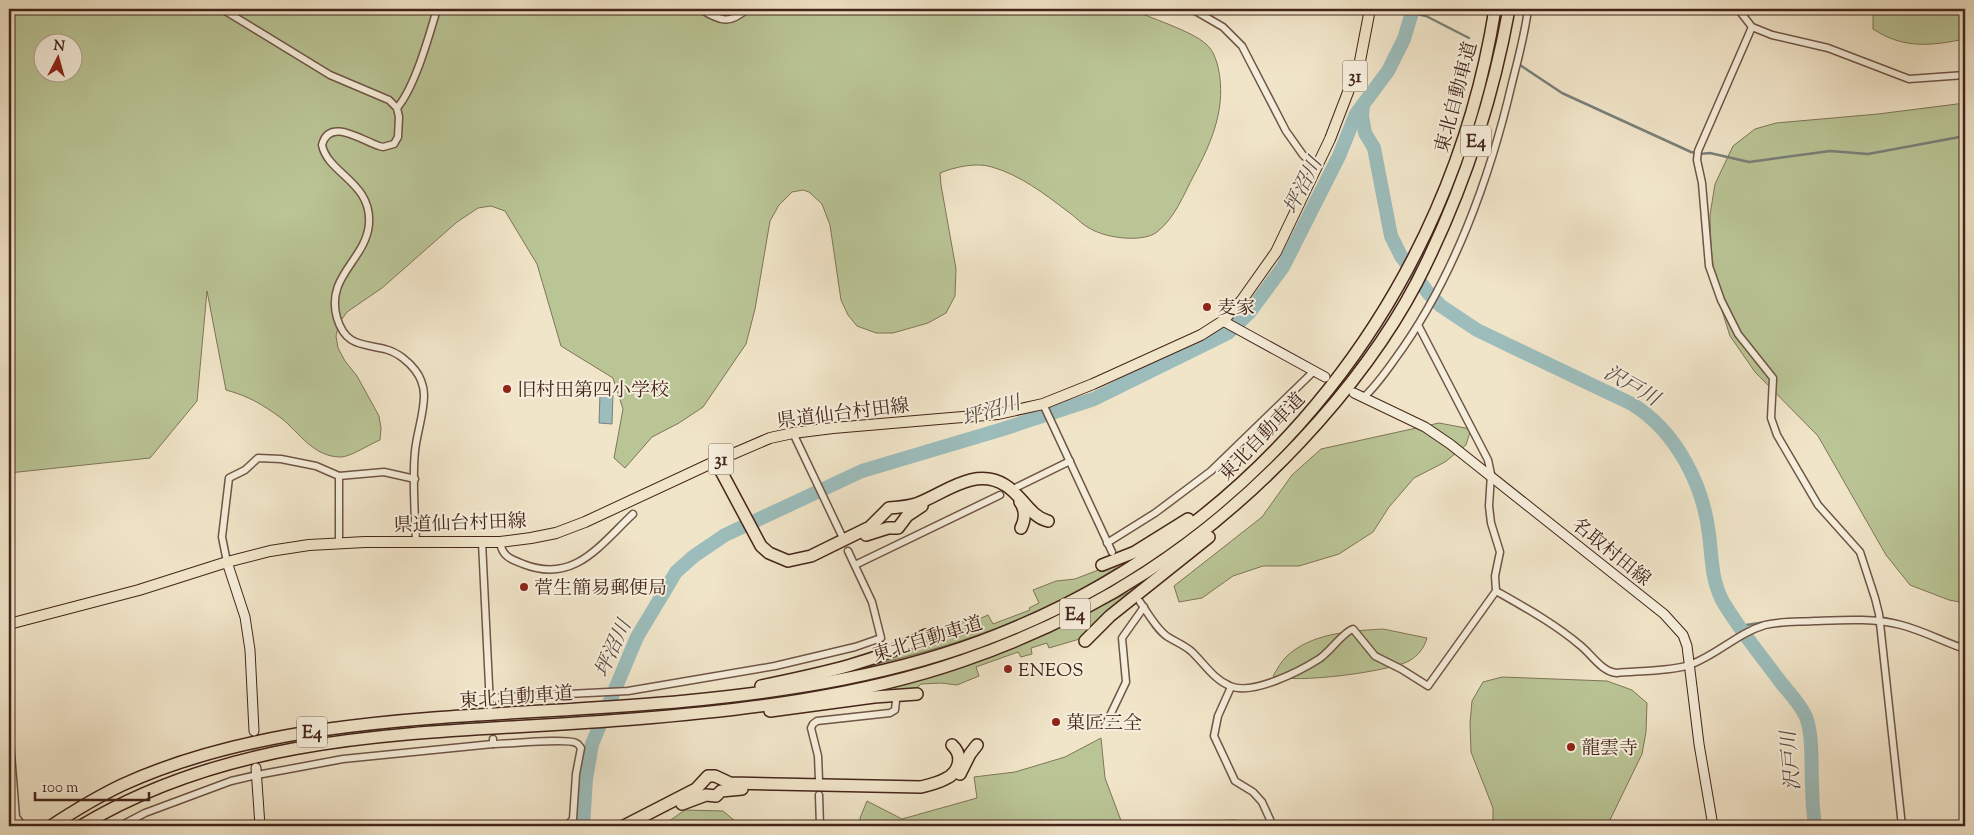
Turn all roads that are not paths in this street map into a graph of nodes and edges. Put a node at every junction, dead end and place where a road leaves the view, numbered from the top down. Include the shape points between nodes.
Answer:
1 (222, 9) edge
2 (437, 9) edge
3 (700, 9) edge
4 (747, 9) edge
5 (1192, 9) edge
6 (1370, 9) edge
7 (1496, 9) edge
8 (1509, 9) edge
9 (1528, 9) edge
10 (1738, 9) edge
11 (1752, 27) junction
12 (1965, 75) edge
13 (397, 108) junction
14 (1317, 168) junction
15 (1225, 321) junction
16 (1418, 325) junction
17 (1314, 371) junction
18 (1326, 377) dead end
19 (1354, 393) dead end
20 (1364, 397) junction
21 (1044, 406) junction
22 (793, 433) junction
23 (1289, 445) junction
24 (1070, 461) junction
25 (714, 462) junction
26 (1491, 474) junction
27 (339, 476) junction
28 (415, 480) junction
29 (1017, 487) dead end
30 (1000, 495) dead end
31 (633, 514) dead end
32 (1048, 522) dead end
33 (1021, 528) dead end
34 (841, 534) dead end
35 (753, 540) junction
36 (416, 542) junction
37 (482, 542) junction
38 (500, 542) junction
39 (339, 543) junction
40 (1107, 543) junction
41 (848, 551) dead end
42 (1112, 552) tunnel mouth
43 (227, 562) junction
44 (855, 565) junction
45 (1102, 565) dead end
46 (1496, 590) junction
47 (1880, 618) junction
48 (9, 624) edge
49 (926, 635) dead end
50 (1085, 641) dead end
51 (1965, 649) edge
52 (1689, 666) junction
53 (1231, 687) junction
54 (917, 694) dead end
55 (490, 698) junction
56 (896, 701) dead end
57 (633, 705) junction
58 (490, 706) dead end
59 (633, 720) junction
60 (1104, 726) dead end
61 (9, 728) edge
62 (254, 731) tunnel mouth
63 (952, 746) dead end
64 (978, 746) dead end
65 (256, 771) junction
66 (819, 780) dead end
67 (819, 795) dead end
68 (22, 825) dead end
69 (51, 826) edge
70 (81, 826) edge
71 (120, 826) edge
72 (260, 826) edge
73 (567, 826) edge
74 (624, 826) edge
75 (635, 826) edge
76 (820, 826) edge
77 (1273, 826) edge
78 (1713, 826) edge
79 (1902, 826) edge

1 - 13 street via 330,75 389,100
2 - 13 street via 408,89
3 - 4 street via 724,20 736,18
5 - 14 street via 1223,27 1242,46 1286,131
6 - 14 main road, 県道仙台村田線 / 31 via 1356,74
7 - 23 highway, 東北自動車道 / E4 via 1473,110 1456,164 1426,234 1372,331
8 - 23 highway, 東北自動車道 / E4 via 1495,75 1470,158 1412,291 1360,372 1335,403
9 - 16 street via 1502,128 1471,216
10 - 11 street
11 - 12 street via 1828,48 1908,79
11 - 47 street via 1698,153 1709,266 1738,334 1773,378 1771,418 1777,434 1818,505 1860,552
13 - 28 street via 398,137 394,144 378,146 334,130 327,134 322,145 327,158 359,190 369,217 362,248 342,276 337,290 337,318 354,343 389,350 416,370 422,383 424,394 415,452
14 - 15 main road, 県道仙台村田線 / 31 via 1276,252
15 - 17 main road
15 - 21 main road, 県道仙台村田線 / 31
16 - 20 street via 1374,388
16 - 26 street via 1488,460
17 - 18 main road
17 - 40 street via 1211,471 1155,513
19 - 20 main road, 名取村田線
20 - 26 main road, 名取村田線 via 1425,427
21 - 22 main road, 県道仙台村田線 / 31 via 998,414
21 - 24 street
22 - 25 main road, 県道仙台村田線 / 31 via 770,438
22 - 34 street
23 - 45 highway via 1260,457 1187,520 1135,552
23 - 50 highway via 1273,477 1238,511 1110,616
23 - 57 highway, 東北自動車道 / E4 via 1141,562 1069,603 994,636 919,661 818,684 761,694
23 - 59 highway, 東北自動車道 / E4 via 1240,502 1149,572 1077,613 999,648 923,673 823,696
24 - 29 street
24 - 40 street
25 - 35 highway
25 - 38 main road, 県道仙台村田線 / 31 via 585,522 531,538
26 - 46 street via 1489,506 1500,552
26 - 52 main road, 名取村田線 via 1664,614 1683,635 1688,646
27 - 28 street via 384,472
27 - 39 street
27 - 43 street via 316,466 258,458 229,478 222,537
28 - 36 street
30 - 44 street
31 - 38 street via 585,559 558,570 536,569 506,556
32 - 35 highway via 1032,512 1007,486 987,478 961,483 902,508 890,508 870,527 811,556 794,560 779,558
33 - 35 highway via 1024,521 1022,504 1002,487 986,483 954,490 911,513 898,528 879,530 813,561 797,565 774,562 761,553
36 - 37 main road, 県道仙台村田線 / 31
36 - 39 main road, 県道仙台村田線 / 31
37 - 38 main road, 県道仙台村田線 / 31
37 - 55 street
39 - 43 main road, 県道仙台村田線 / 31 via 308,545
40 - 42 street
41 - 44 street
43 - 48 main road, 県道仙台村田線 / 31 via 140,590
43 - 62 main road via 248,633
44 - 55 street via 872,602 882,641 775,666 628,691
46 - 52 street via 1556,626 1608,672
46 - 53 street via 1428,686 1375,656 1353,629 1347,631 1320,659 1298,670 1250,689
47 - 51 street
47 - 52 street via 1767,624 1752,629
47 - 79 street
49 - 57 highway via 860,663 810,676
52 - 78 main road, 名取村田線
53 - 60 street via 1214,676 1189,649 1167,637 1142,604 1122,638 1126,682
53 - 77 street via 1218,716 1214,736 1235,781 1262,802
54 - 59 highway via 671,722
55 - 58 street
56 - 66 street via 895,710 890,713 813,724
57 - 69 highway, 東北自動車道 / E4 via 353,726 250,744 177,763 134,780 103,794
59 - 70 highway, 東北自動車道 / E4 via 416,733 270,753 173,781
61 - 68 street via 16,817
63 - 74 highway via 957,750 959,762 952,774 943,781 927,785 730,783 712,776 682,797
64 - 75 highway via 958,777 939,787 909,791 721,791 712,797 706,795 684,803
65 - 71 street
65 - 72 main road
65 - 73 street via 493,742 574,742 581,748 573,818
67 - 76 street

